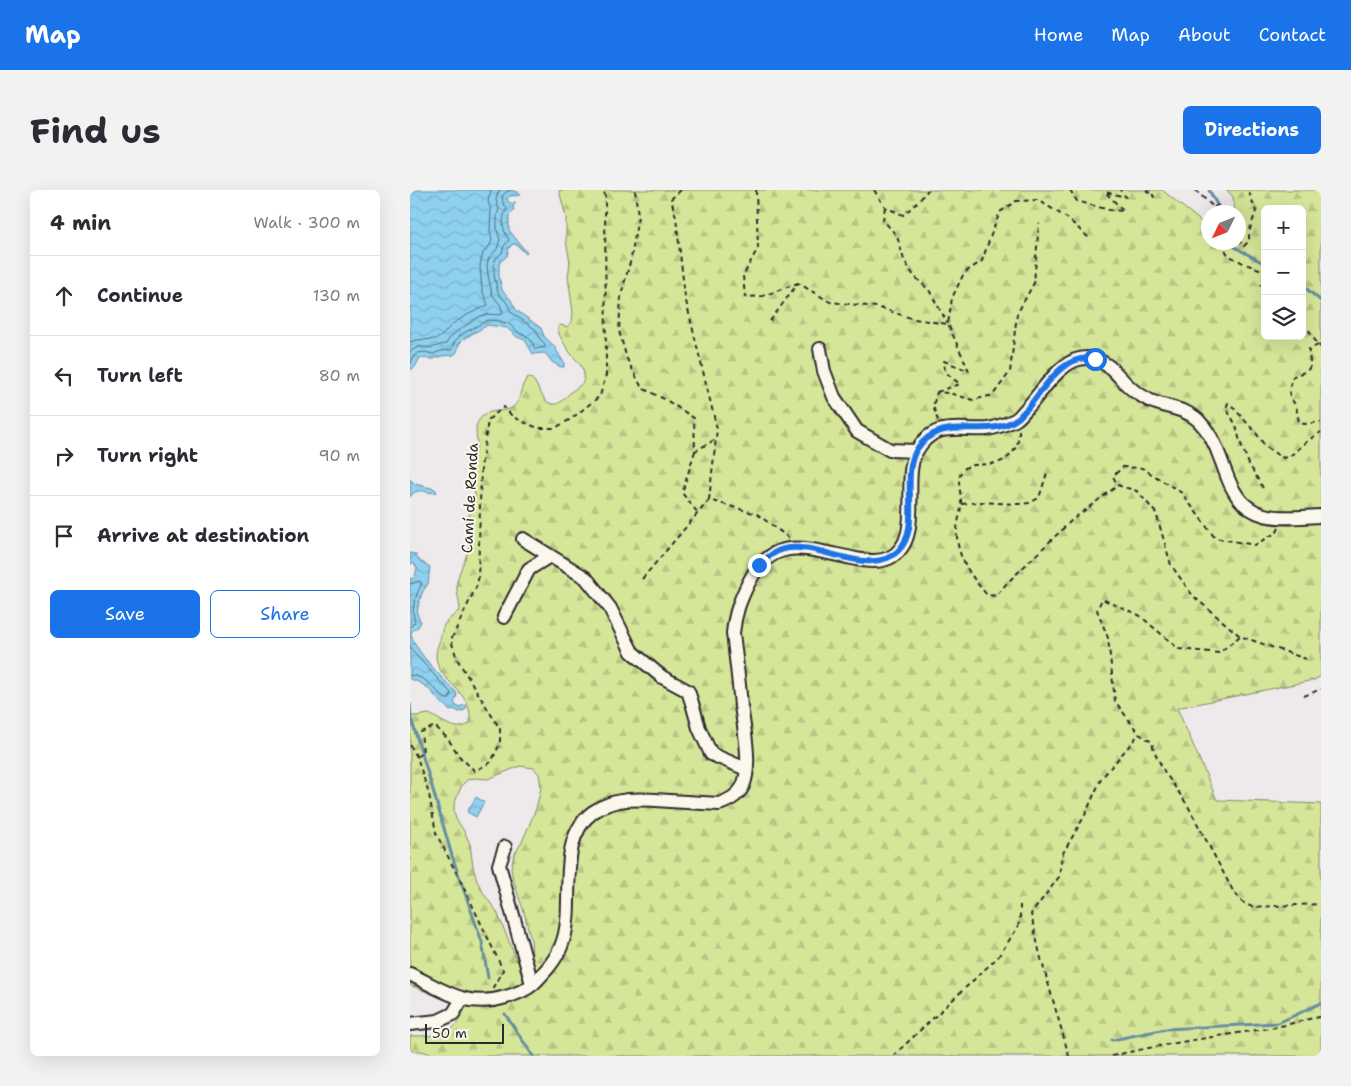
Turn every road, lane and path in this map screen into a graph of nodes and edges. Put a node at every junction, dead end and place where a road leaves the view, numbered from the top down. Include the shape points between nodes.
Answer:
1 (604, 190) edge
2 (635, 190) edge
3 (681, 190) edge
4 (756, 190) edge
5 (874, 190) edge
6 (928, 190) edge
7 (1070, 190) edge
8 (1120, 190) edge
9 (1146, 190) edge
10 (1150, 190) edge
11 (1195, 190) edge
12 (1248, 190) edge
13 (1212, 205) edge
14 (884, 207) junction
15 (1039, 223) dead end
16 (1089, 238) dead end
17 (1246, 244) edge
18 (1225, 250) edge
19 (1261, 270) edge
20 (798, 283) junction
21 (770, 321) dead end
22 (948, 324) junction
23 (1306, 326) edge
24 (1318, 345) junction
25 (1321, 347) edge
26 (820, 348) dead end
27 (937, 392) junction
28 (1321, 422) edge
29 (941, 430) junction
30 (1321, 432) edge
31 (1019, 439) dead end
32 (716, 440) junction
33 (695, 450) junction
34 (916, 451) junction
35 (1047, 473) dead end
36 (1117, 485) junction
37 (1262, 488) dead end
38 (709, 500) junction
39 (962, 504) junction
40 (698, 513) junction
41 (1321, 516) edge
42 (1277, 532) dead end
43 (523, 539) dead end
44 (803, 548) junction
45 (550, 556) junction
46 (642, 579) dead end
47 (504, 616) dead end
48 (1240, 636) junction
49 (1306, 659) dead end
50 (1321, 689) edge
51 (1304, 696) dead end
52 (1139, 734) junction
53 (410, 745) edge
54 (417, 757) junction
55 (746, 769) junction
56 (505, 847) dead end
57 (1321, 904) edge
58 (1020, 906) dead end
59 (410, 974) edge
60 (532, 984) junction
61 (473, 1001) junction
62 (1321, 1017) edge
63 (410, 1024) edge
64 (893, 1056) edge
65 (1069, 1056) edge
66 (1112, 1056) edge

1 - 54 path, Camí de Ronda via 606,376 600,396 555,428 538,428 514,417 504,407 488,420 481,468 478,583 451,640 457,659 500,729 500,744 491,762 475,771 434,726 421,732 423,752
2 - 33 path via 638,216 621,295 619,331 627,360 642,388 694,418
3 - 32 path via 671,199 685,297 718,429
4 - 20 path via 758,248 743,276 745,298 763,296
5 - 14 path
6 - 14 path via 903,215
7 - 8 path via 1077,201 1124,211 1105,192 1126,198
9 - 10 path via 1154,197
11 - 13 path
12 - 17 path via 1256,211
14 - 22 path via 883,220 897,236 904,260 914,276 929,290
15 - 27 path via 1034,283 1017,314 1010,372 993,395 973,400
16 - 22 path via 1067,218 1038,200 1016,201 1000,212 982,261 964,273 952,298
18 - 19 path via 1228,256
20 - 21 path
20 - 22 path via 830,302 877,307 914,319
22 - 27 path via 969,371 944,361 945,372 960,384
23 - 24 path
24 - 25 path
24 - 28 path via 1309,349 1308,370 1291,380 1290,397 1298,411 1299,422
26 - 34 street via 834,397 857,431 890,450
27 - 29 path via 933,406
29 - 34 street via 931,434
29 - 41 street via 987,429 1008,423 1018,418 1066,364 1087,357 1104,362 1134,391 1190,414 1197,420 1214,441 1234,492 1247,508 1272,517
30 - 37 path via 1284,458 1266,446 1228,404 1226,408 1236,425 1242,448
31 - 39 path via 1012,455 1000,462 966,467 960,472
32 - 33 path
32 - 38 path
33 - 40 path via 682,493
34 - 44 street via 911,463 907,536 898,552 875,561
35 - 39 path via 1039,498 1029,503
36 - 39 path via 1072,520 996,596 987,595 962,560 957,543
36 - 42 path via 1113,476 1123,467 1142,468 1182,493 1215,538 1255,545
36 - 48 path via 1137,491 1156,513 1171,565 1193,596
38 - 40 path
38 - 44 path via 757,514
40 - 46 path
43 - 45 street
44 - 55 street via 784,549 765,559 752,576 736,611 733,634
45 - 47 street via 529,568
45 - 55 street via 586,578 610,608 632,652 662,678 688,691 711,754
48 - 49 path
48 - 52 path via 1218,653 1179,649 1139,615 1102,600 1097,610 1108,638 1115,701
50 - 51 path
52 - 57 path via 1152,742 1164,771 1188,806 1242,902 1252,907
52 - 65 path via 1101,779 1062,855 1059,877 1032,914 1040,955
53 - 54 path
54 - 61 path via 429,794 436,833 503,970
55 - 60 street via 742,788 726,802 623,800 594,811 585,819 578,829 570,860 563,942 547,969
56 - 60 street via 499,865
58 - 64 path via 1018,927 998,957
59 - 61 street
60 - 61 street via 516,994
61 - 63 street via 438,1021
62 - 66 path

